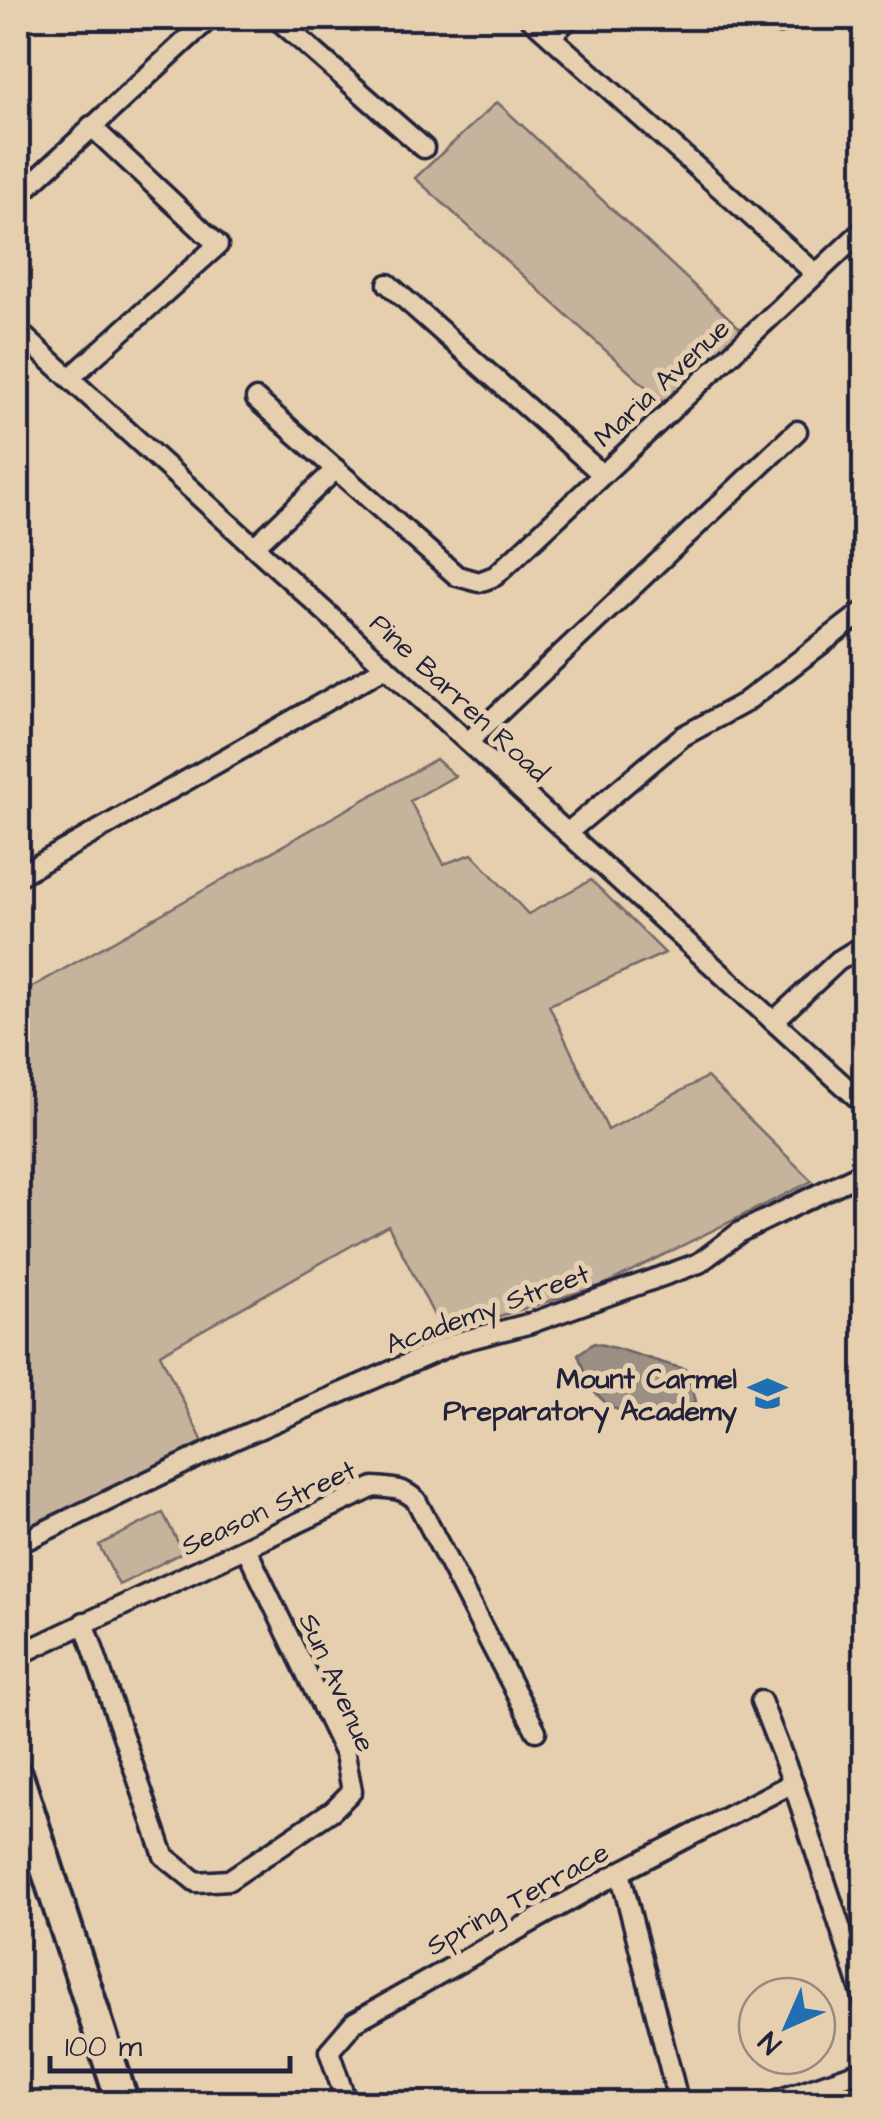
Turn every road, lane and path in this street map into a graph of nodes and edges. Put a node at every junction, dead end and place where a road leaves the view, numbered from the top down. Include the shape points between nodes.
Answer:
1 (210, 18) edge
2 (276, 18) edge
3 (530, 18) edge
4 (570, 18) edge
5 (551, 36) junction
6 (91, 126) junction
7 (424, 148) dead end
8 (18, 196) edge
9 (864, 229) edge
10 (816, 274) junction
11 (388, 284) dead end
12 (18, 332) edge
13 (70, 378) junction
14 (256, 399) dead end
15 (797, 431) dead end
16 (336, 468) junction
17 (602, 474) junction
18 (256, 544) junction
19 (864, 611) edge
20 (386, 667) junction
21 (468, 742) junction
22 (567, 832) junction
23 (18, 876) edge
24 (864, 945) edge
25 (774, 1021) junction
26 (864, 1104) edge
27 (864, 1172) edge
28 (18, 1544) edge
29 (246, 1548) junction
30 (84, 1622) junction
31 (18, 1655) edge
32 (761, 1702) dead end
33 (536, 1731) dead end
34 (18, 1779) edge
35 (793, 1783) junction
36 (620, 1872) junction
37 (864, 2000) edge
38 (864, 2070) edge
39 (123, 2104) edge
40 (347, 2104) edge
41 (679, 2104) edge
42 (766, 2104) edge

1 - 6 street
2 - 7 street
3 - 5 street
4 - 5 street
5 - 10 street
6 - 8 street
6 - 13 street via 218,245
9 - 10 street, Maria Avenue
10 - 17 street, Maria Avenue
11 - 17 street
12 - 13 street, Pine Barren Road
13 - 18 street, Pine Barren Road
14 - 16 street
15 - 21 street
16 - 17 street, Maria Avenue via 457,576 478,582 495,576
16 - 18 street
18 - 20 street, Pine Barren Road
19 - 22 street via 744,702 683,736
20 - 21 street, Pine Barren Road
20 - 23 street
21 - 22 street, Pine Barren Road
22 - 25 street, Pine Barren Road
24 - 25 street
25 - 26 street, Pine Barren Road
27 - 28 street, Academy Street via 740,1232 699,1263 458,1342
29 - 30 street, Season Street
29 - 30 street, Sun Avenue via 344,1754 352,1791 229,1880 196,1882 164,1856
29 - 33 street, Season Street via 374,1487 406,1492
30 - 31 street, Season Street
32 - 35 street
34 - 39 highway
35 - 36 street, Spring Terrace
35 - 37 street
36 - 40 street, Spring Terrace via 354,2022 329,2051
36 - 41 street
38 - 42 street

